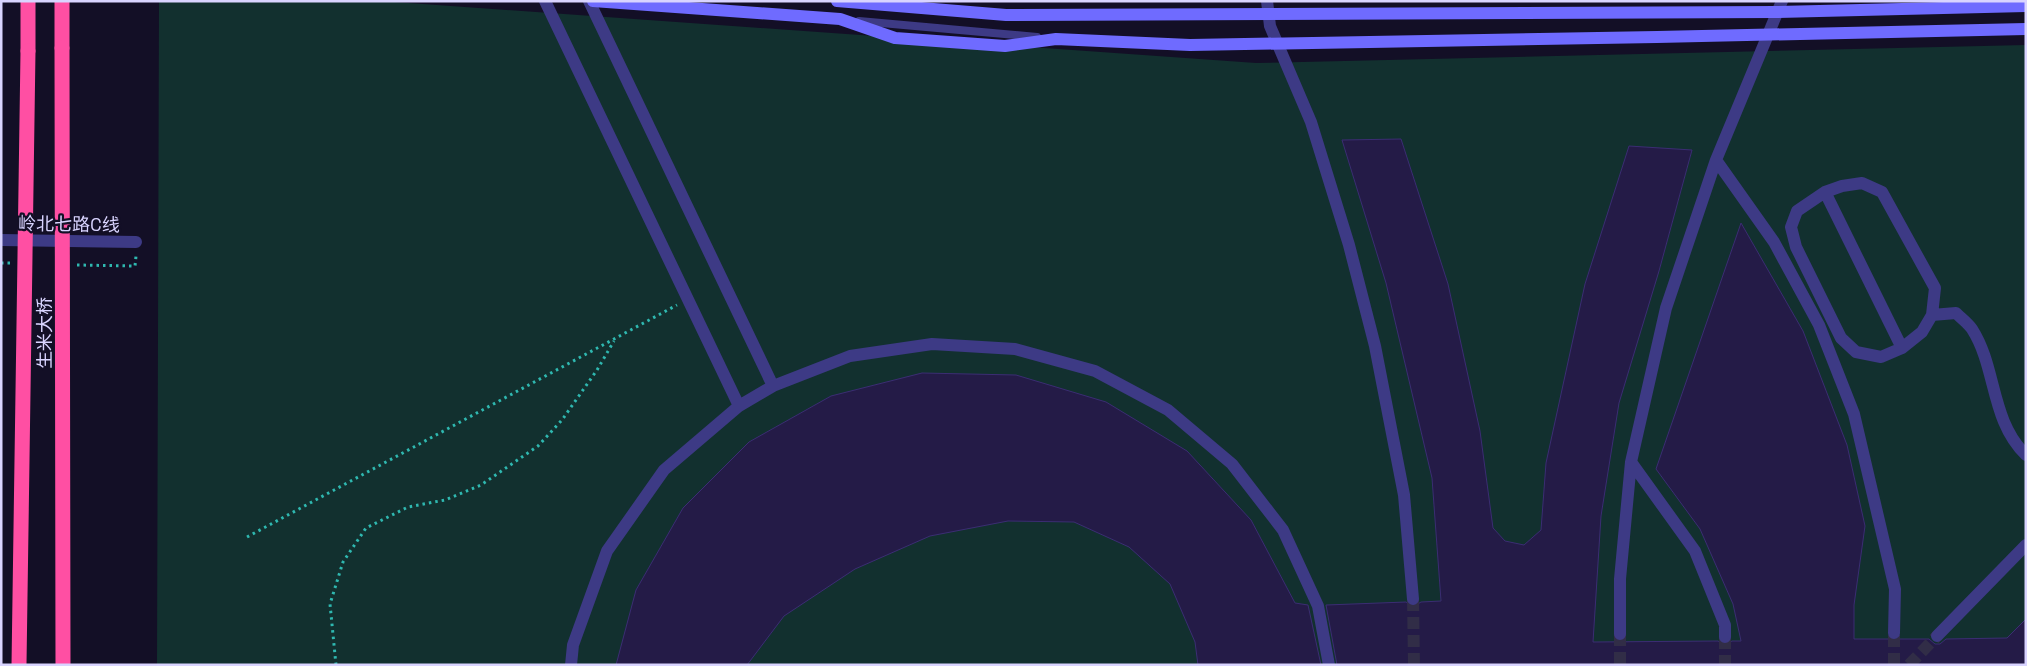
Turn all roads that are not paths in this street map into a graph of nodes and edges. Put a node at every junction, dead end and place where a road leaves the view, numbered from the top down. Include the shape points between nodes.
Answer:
1 (28, 1) edge
2 (62, 1) edge
3 (545, 1) edge
4 (589, 1) edge
5 (593, 1) edge
6 (837, 1) edge
7 (2026, 6) edge
8 (1779, 7) edge
9 (1268, 8) edge
10 (2026, 29) edge
11 (1768, 35) junction
12 (1277, 43) junction
13 (1716, 160) junction
14 (1825, 192) junction
15 (1, 240) edge
16 (136, 242) dead end
17 (1774, 242) junction
18 (1796, 247) junction
19 (1932, 315) junction
20 (1833, 323) junction
21 (1819, 325) junction
22 (1902, 348) junction
23 (773, 386) junction
24 (739, 406) junction
25 (2026, 455) edge
26 (1631, 462) junction
27 (2026, 545) edge
28 (1413, 600) tunnel mouth
29 (1894, 633) tunnel mouth
30 (1620, 634) tunnel mouth
31 (1937, 636) tunnel mouth
32 (1725, 637) tunnel mouth
33 (19, 665) edge
34 (63, 665) edge
35 (571, 665) edge
36 (1329, 665) edge

1 - 33 highway, 生米大桥, bridge
2 - 34 highway, 生米大桥, bridge
3 - 24 street
4 - 23 street
5 - 12 street via 840,19 895,38 1004,46 1056,39 1190,45
6 - 9 street via 1006,15
7 - 8 street
8 - 9 street
8 - 11 street
9 - 12 street via 1270,26
10 - 11 street
11 - 12 street
11 - 13 street
12 - 28 street via 1311,122 1349,245 1375,346 1404,495
13 - 17 street
13 - 26 street via 1666,308
14 - 18 street via 1797,211 1791,226
14 - 19 street via 1862,183 1882,192 1935,288
14 - 22 street
15 - 16 street, 岭北七路C线
17 - 18 street
17 - 21 street
18 - 20 street
19 - 22 street via 1922,332
19 - 25 street via 1956,312 1971,327 1981,346 2003,422
20 - 21 street
20 - 22 street via 1841,338 1856,352 1881,357
21 - 29 street via 1854,414 1895,589
23 - 24 street
23 - 36 street via 850,356 932,344 1015,349 1095,371 1168,410 1232,464 1283,530 1318,606
24 - 35 street via 664,470 607,551 573,645
26 - 30 street via 1620,579
26 - 32 street via 1695,551 1724,625
27 - 31 street

